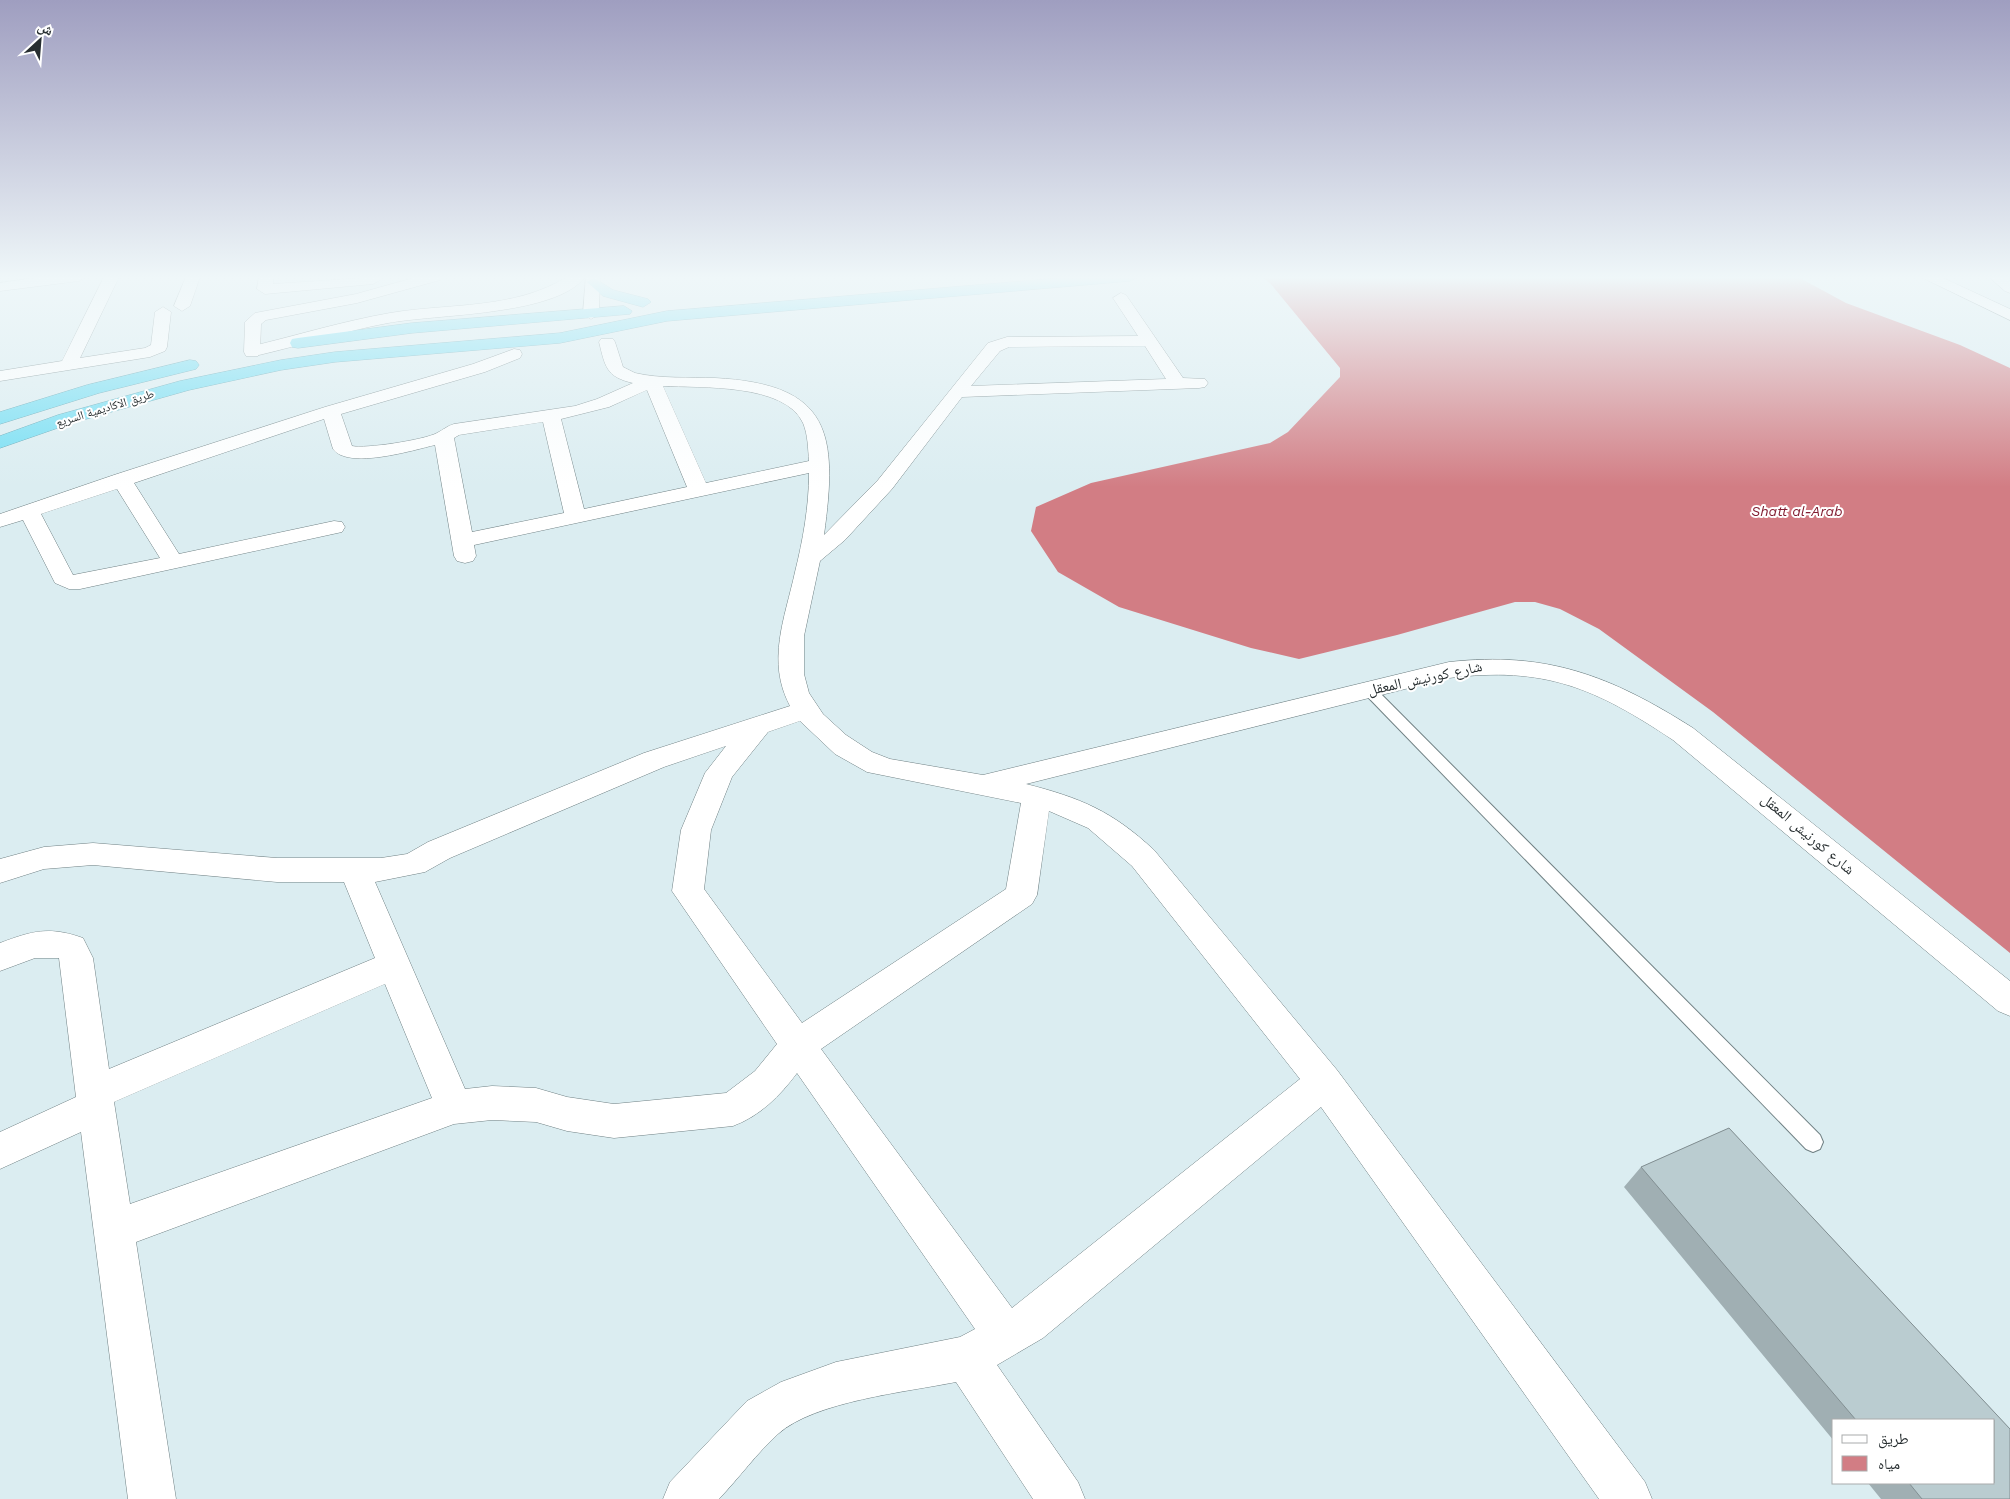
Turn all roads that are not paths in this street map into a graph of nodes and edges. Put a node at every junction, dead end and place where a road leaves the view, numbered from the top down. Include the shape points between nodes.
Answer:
1 (77, 347) edge
2 (159, 347) edge
3 (256, 347) edge
4 (272, 347) edge
5 (283, 347) edge
6 (390, 347) edge
7 (454, 347) edge
8 (569, 347) edge
9 (609, 347) edge
10 (996, 347) edge
11 (1155, 347) edge
12 (256, 351) junction
13 (514, 354) junction
14 (234, 356) dead end
15 (335, 357) junction
16 (207, 362) dead end
17 (68, 366) junction
18 (0, 376) edge
19 (652, 381) junction
20 (1199, 383) dead end
21 (1178, 384) junction
22 (958, 392) junction
23 (331, 411) junction
24 (551, 415) junction
25 (0, 418) edge
26 (444, 437) junction
27 (0, 442) edge
28 (0, 457) edge
29 (820, 465) junction
30 (121, 479) junction
31 (699, 491) junction
32 (28, 510) junction
33 (576, 517) junction
34 (0, 521) edge
35 (334, 527) dead end
36 (810, 558) junction
37 (173, 561) junction
38 (1368, 689) junction
39 (806, 710) junction
40 (759, 725) junction
41 (981, 786) junction
42 (1037, 797) junction
43 (0, 871) edge
44 (355, 871) junction
45 (0, 956) edge
46 (394, 965) junction
47 (2010, 1001) edge
48 (798, 1045) junction
49 (1324, 1082) junction
50 (94, 1100) junction
51 (454, 1106) junction
52 (1813, 1142) dead end
53 (0, 1151) edge
54 (115, 1229) junction
55 (1006, 1337) junction
56 (966, 1358) junction
57 (694, 1496) edge
58 (152, 1499) edge
59 (1061, 1499) edge
60 (1628, 1499) edge

1 - 17 street
2 - 17 street via 136,356
3 - 12 street
4 - 12 street
5 - 12 highway
6 - 15 highway
7 - 15 highway, طريق الاكاديمية السريع
8 - 13 highway
9 - 19 street via 619,372
10 - 22 street
11 - 21 street
12 - 14 highway
13 - 23 street via 479,368
13 - 28 highway via 322,376 228,391 159,408
15 - 27 highway, طريق الاكاديمية السريع via 250,370 186,385 73,417
16 - 25 highway, طريق الاكاديمية السريع via 93,389
17 - 18 street
19 - 24 street via 603,403
19 - 29 street via 746,387 769,390 786,398 812,419 817,431
19 - 31 street
20 - 21 street
21 - 22 street
22 - 36 street via 875,498
23 - 26 street via 343,449 352,453
23 - 30 street
24 - 26 street via 458,429
24 - 33 street
26 - 33 street via 463,548
29 - 31 street
29 - 36 street
30 - 32 street
30 - 37 street
31 - 33 street
32 - 34 street
32 - 37 street via 63,580 80,582
35 - 37 street
36 - 39 street via 789,643 793,682
38 - 41 street, شارع كورنيش المعقل
38 - 47 street, شارع كورنيش المعقل via 1480,665 1510,665 1570,677 1621,696 1654,714 1707,751
38 - 52 lane
39 - 40 street
39 - 41 street via 829,736 849,752 873,764
40 - 44 street via 654,760 438,850 414,864
40 - 48 street via 719,773 696,830 688,891
41 - 42 street
42 - 48 street via 1021,895
42 - 49 street via 1082,812 1123,838
43 - 44 street via 44,858 93,854 278,870
44 - 46 street
45 - 50 street via 39,943 58,942 71,947 76,958
46 - 50 street
46 - 51 street
48 - 51 street via 768,1083 733,1110 614,1121 567,1114 536,1105 492,1103
48 - 55 street
49 - 55 street via 1028,1323
49 - 60 street
50 - 53 street
50 - 54 street
51 - 54 street
54 - 58 street
55 - 56 street
56 - 57 street via 836,1384 797,1398 763,1417
56 - 59 street

